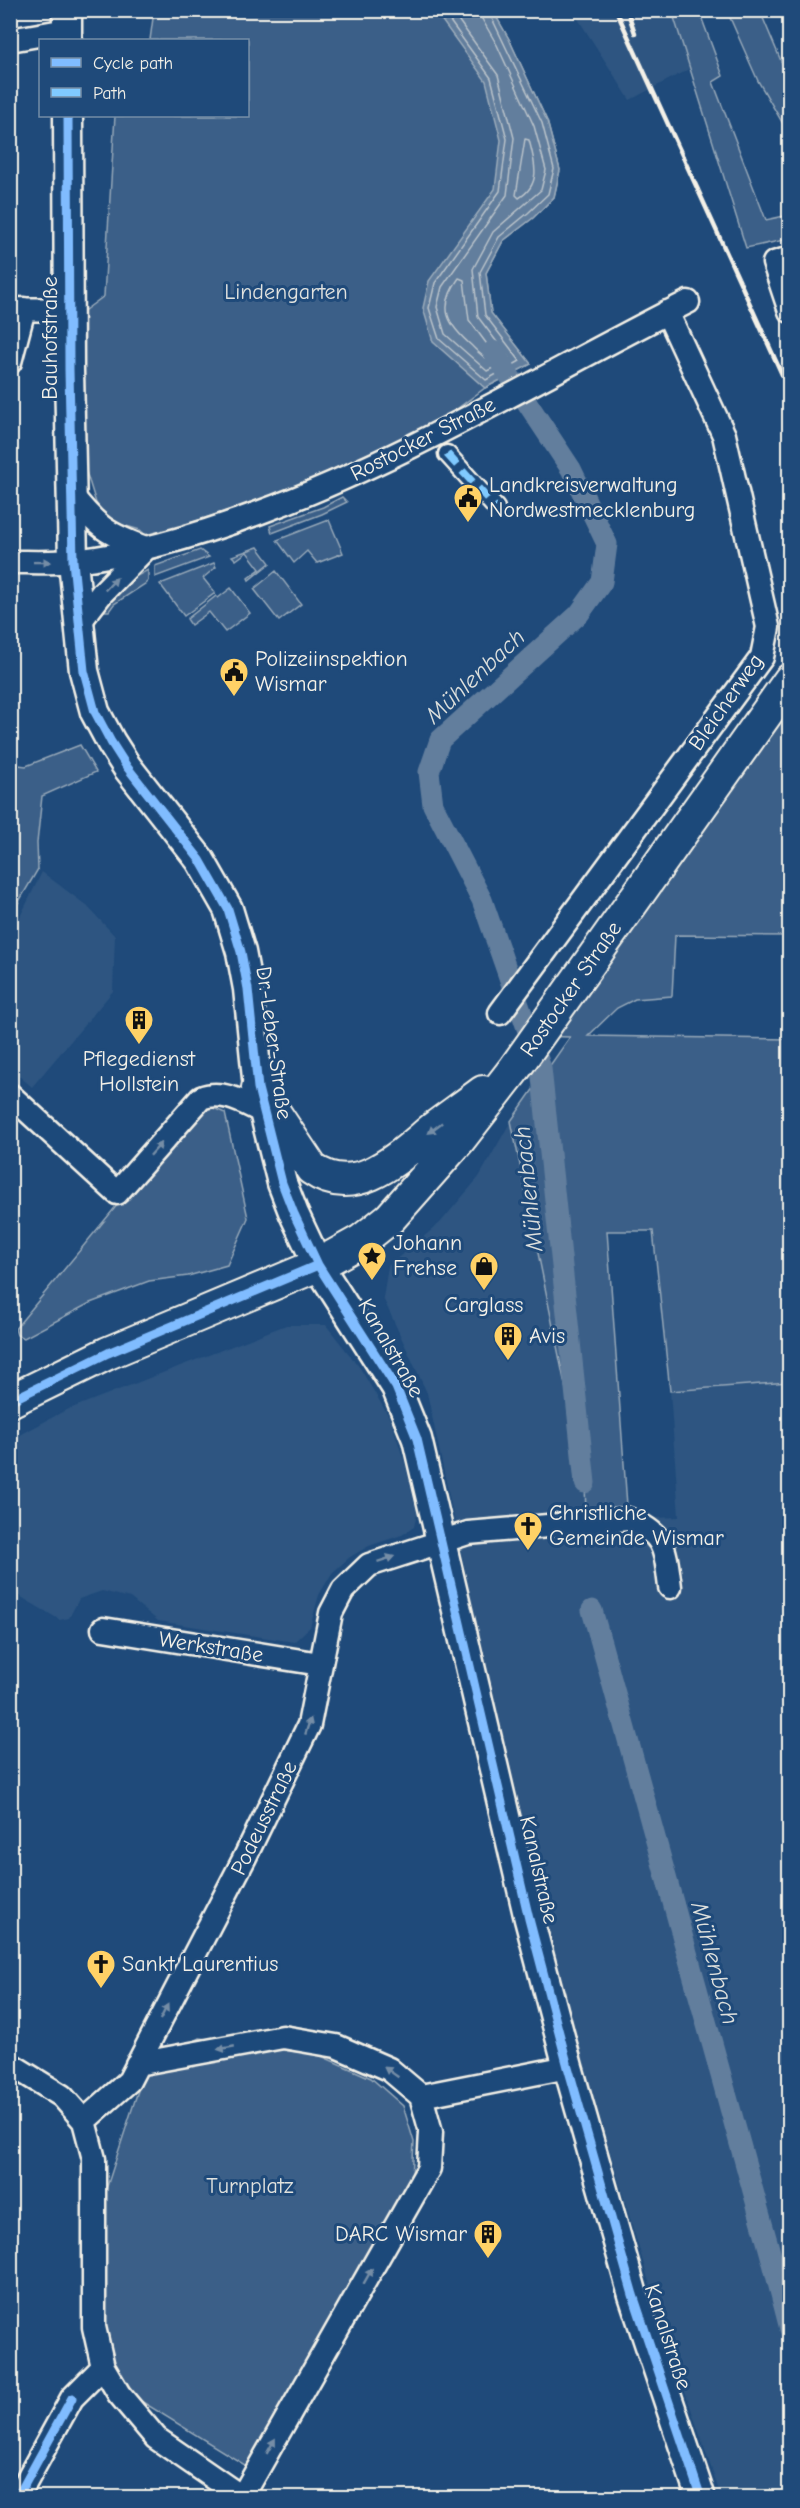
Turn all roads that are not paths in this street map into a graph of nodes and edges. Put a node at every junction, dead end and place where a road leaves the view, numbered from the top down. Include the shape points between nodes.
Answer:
1 (67, 27) edge
2 (10, 40) edge
3 (68, 117) edge
4 (782, 260) edge
5 (688, 302) dead end
6 (17, 309) edge
7 (69, 310) junction
8 (789, 311) edge
9 (667, 312) junction
10 (10, 362) edge
11 (447, 454) dead end
12 (71, 494) junction
13 (496, 508) dead end
14 (146, 548) junction
15 (73, 561) junction
16 (10, 562) edge
17 (79, 624) junction
18 (789, 680) edge
19 (500, 1012) dead end
20 (515, 1068) junction
21 (10, 1095) edge
22 (260, 1100) junction
23 (318, 1265) junction
24 (10, 1401) edge
25 (442, 1540) junction
26 (670, 1587) dead end
27 (103, 1629) dead end
28 (320, 1664) junction
29 (10, 2064) edge
30 (137, 2064) junction
31 (568, 2067) junction
32 (421, 2096) junction
33 (84, 2121) junction
34 (103, 2367) junction
35 (243, 2497) edge
36 (17, 2498) edge
37 (701, 2498) edge

1 - 2 street
3 - 7 street, Bauhofstraße
4 - 8 street
5 - 9 street, Rostocker Straße
6 - 7 street
6 - 10 street, Bauhofstraße
7 - 12 street, Bauhofstraße
9 - 14 street, Rostocker Straße via 455,426 301,497 209,531
9 - 19 street, Bleicherweg via 724,435 768,627 762,657
11 - 13 street
12 - 14 street via 89,517 113,536
12 - 15 street, Bauhofstraße
14 - 15 street, Rostocker Straße
17 -> 14 street via 102,592
16 -> 15 street, Rostocker Straße
15 - 17 street, Dr.-Leber-Straße
17 - 22 street, Dr.-Leber-Straße via 84,671 95,712 127,767 200,860 228,909 248,988
18 - 20 main road, Rostocker Straße
20 -> 22 main road via 389,1166 350,1179 322,1176 312,1169
20 - 23 main road, Rostocker Straße via 459,1140 390,1218 361,1241
21 -> 22 street via 117,1193 201,1098 208,1095
22 - 23 street, Dr.-Leber-Straße via 282,1183
23 - 24 main road via 108,1353
23 - 25 street, Kanalstraße via 396,1387 417,1439
25 - 26 street, Podeusstraße via 468,1533 628,1519 657,1535 666,1555
28 -> 25 street, Podeusstraße via 331,1613 342,1590 369,1565
25 - 31 street, Kanalstraße
27 - 28 street, Werkstraße
30 -> 28 street, Podeusstraße via 309,1725
29 - 33 street via 62,2096
32 -> 30 street via 389,2069 336,2046 284,2037
30 - 33 street, Podeusstraße via 129,2081
31 - 32 street
31 - 37 street, Kanalstraße via 633,2295
35 -> 32 street via 429,2168 431,2132
33 - 34 street via 94,2159 94,2327
34 - 35 street via 119,2394 156,2438
34 - 36 street via 72,2398

